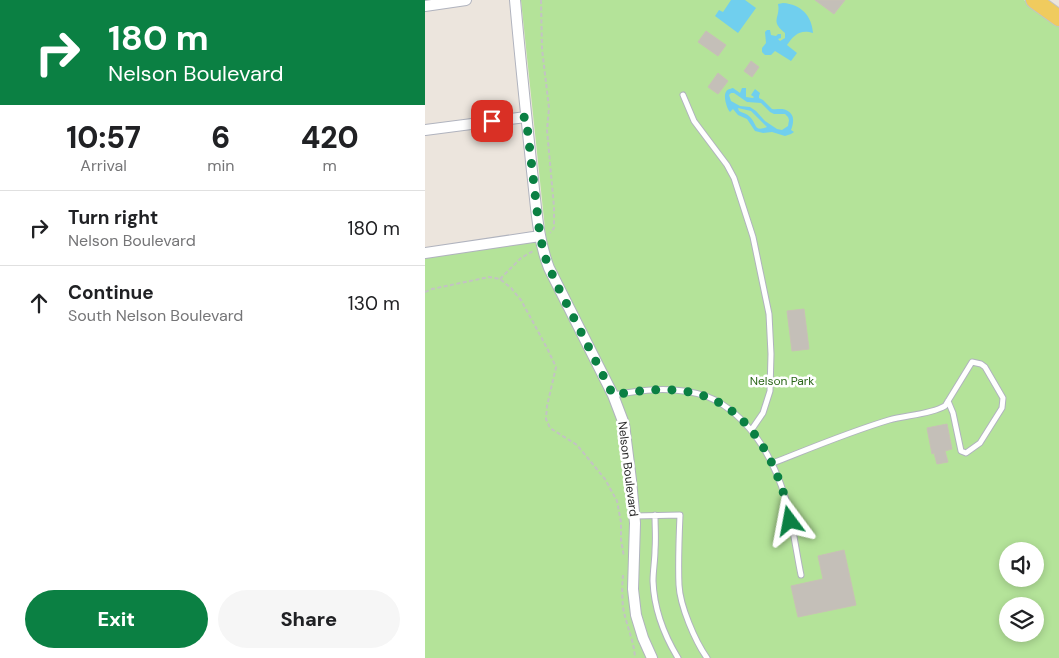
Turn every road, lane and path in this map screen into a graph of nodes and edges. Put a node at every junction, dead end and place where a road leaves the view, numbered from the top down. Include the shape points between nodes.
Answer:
1 (466, 0) edge
2 (515, 0) edge
3 (541, 0) edge
4 (1034, 0) edge
5 (425, 6) edge
6 (1059, 18) edge
7 (683, 95) dead end
8 (526, 117) junction
9 (425, 130) edge
10 (540, 236) junction
11 (425, 254) edge
12 (500, 279) junction
13 (425, 292) edge
14 (613, 395) junction
15 (948, 401) junction
16 (752, 429) junction
17 (773, 463) junction
18 (655, 515) junction
19 (634, 516) junction
20 (624, 560) dead end
21 (623, 568) dead end
22 (801, 576) dead end
23 (635, 658) edge
24 (652, 658) edge
25 (678, 658) edge
26 (707, 658) edge

1 - 5 street
2 - 8 street, Nelson Boulevard
3 - 10 path via 541,49 549,108 547,130 555,218 551,232
4 - 6 main road
7 - 16 lane via 694,121 734,178 753,237 769,314 770,391 763,413
8 - 9 street
8 - 10 street, Nelson Boulevard
10 - 11 street
10 - 12 path via 533,252 521,258
10 - 14 street, Nelson Boulevard via 549,268
12 - 13 path via 489,277
12 - 20 path via 521,300 556,367 547,406 546,419 550,428 577,445 605,479 617,501
14 - 16 lane via 657,390 701,395 720,403
14 - 19 street, Nelson Boulevard via 624,424
15 - 15 lane via 961,451 967,453 980,444 1002,408 1003,398 985,367 972,362
15 - 17 lane via 938,410 888,421
16 - 17 lane
17 - 22 lane via 786,501
18 - 19 lane
18 - 25 lane via 653,581 662,625
18 - 26 lane via 680,514 679,587 689,623
19 - 24 street, Nelson Boulevard via 636,615
21 - 23 path via 623,606

